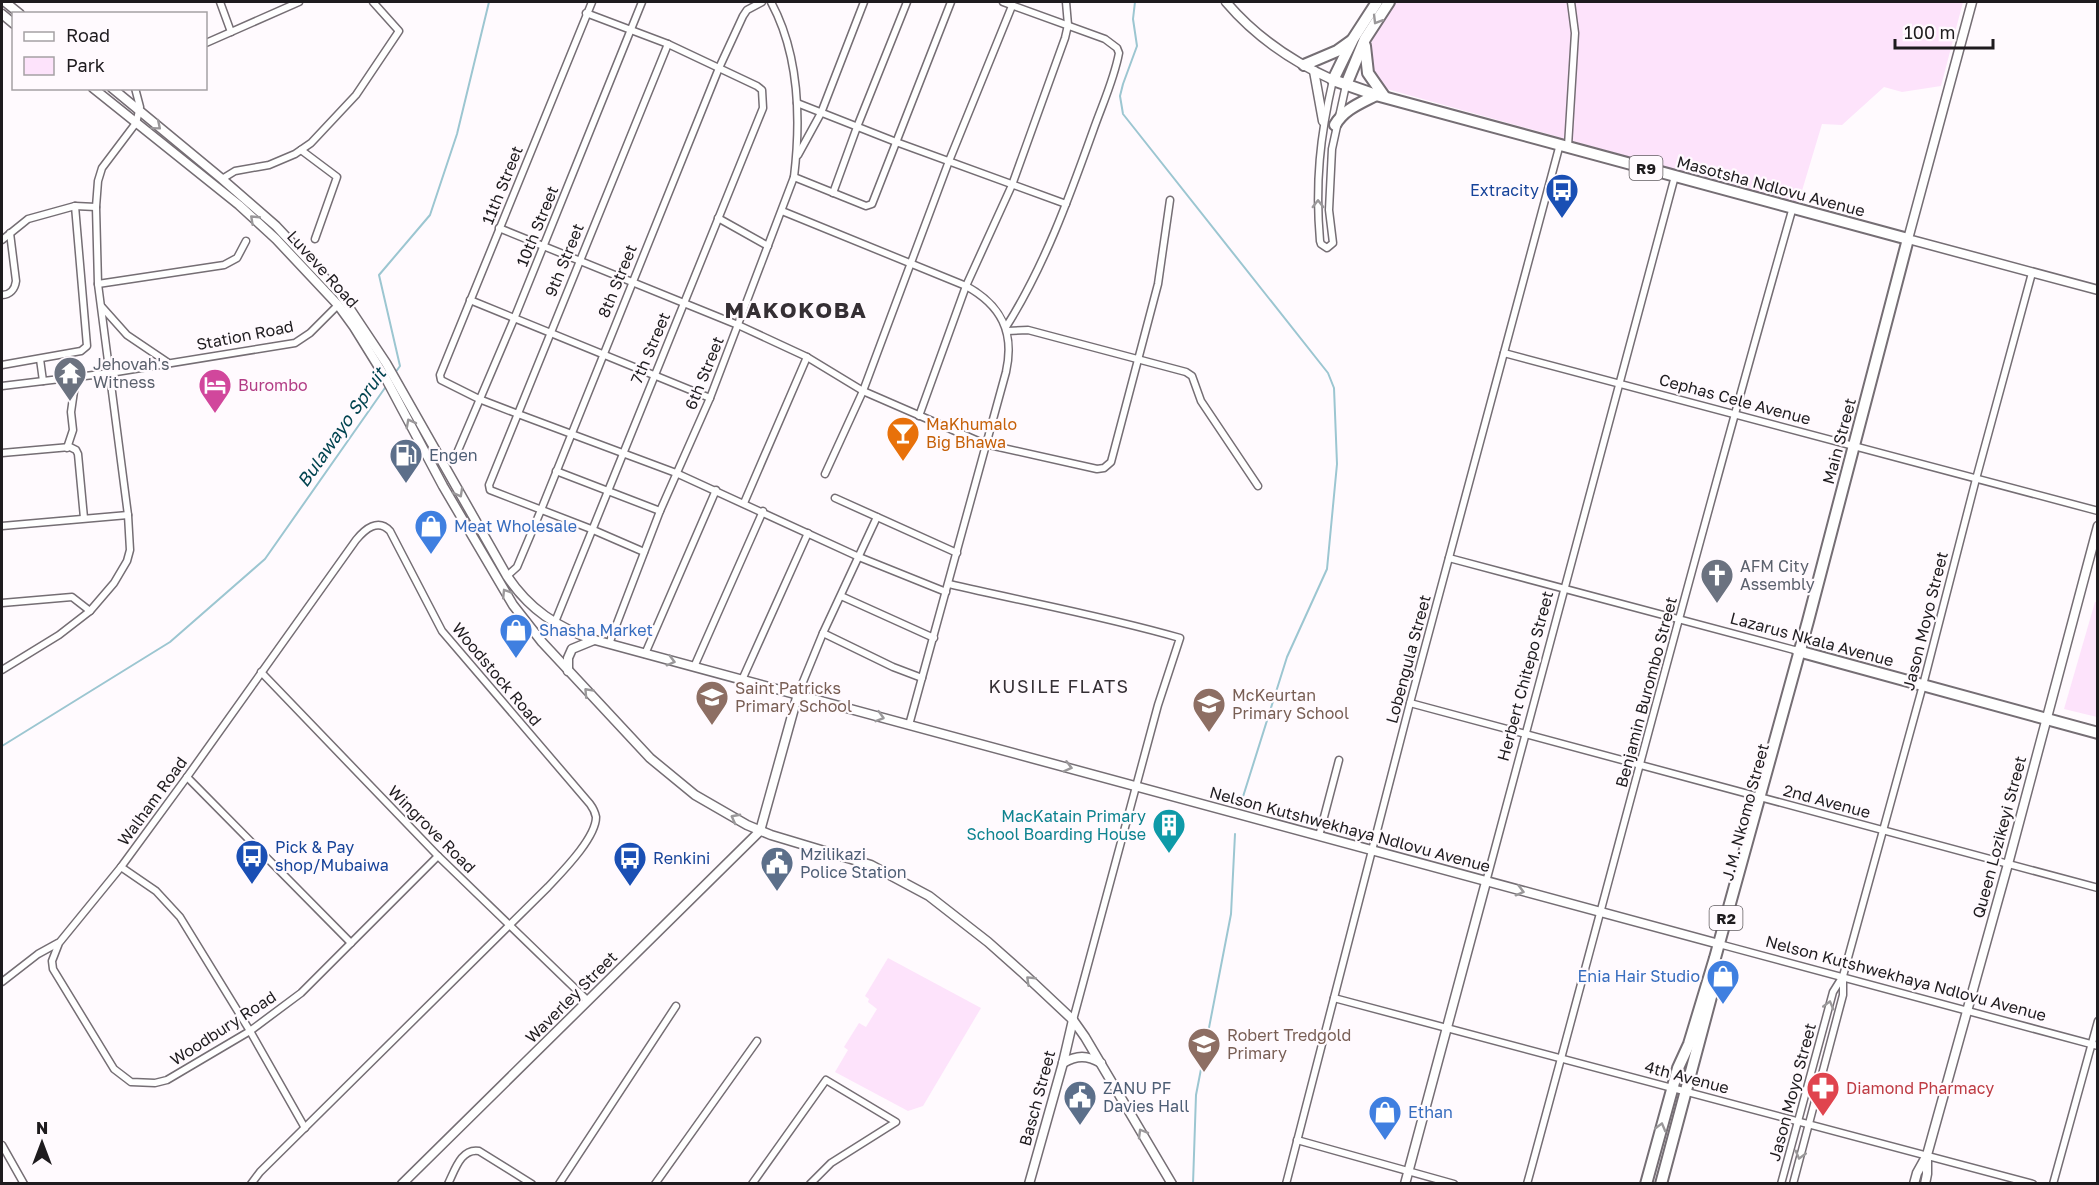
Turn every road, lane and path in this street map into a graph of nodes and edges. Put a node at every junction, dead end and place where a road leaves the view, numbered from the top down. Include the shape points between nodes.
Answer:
1 (5, 2) edge
2 (220, 2) edge
3 (299, 2) edge
4 (373, 2) edge
5 (592, 2) edge
6 (642, 2) edge
7 (762, 2) edge
8 (771, 2) edge
9 (864, 2) edge
10 (907, 2) edge
11 (951, 2) edge
12 (1003, 2) edge
13 (1066, 2) edge
14 (1226, 2) edge
15 (1377, 2) edge
16 (1389, 2) edge
17 (1571, 2) edge
18 (1972, 2) edge
19 (1012, 6) junction
20 (18, 12) edge
21 (586, 13) junction
22 (1068, 25) junction
23 (631, 30) junction
24 (231, 32) junction
25 (1353, 39) junction
26 (1365, 39) junction
27 (207, 43) edge
28 (668, 44) junction
29 (1304, 65) junction
30 (718, 68) junction
31 (1314, 71) junction
32 (1333, 80) junction
33 (1346, 85) junction
34 (95, 90) edge
35 (114, 90) edge
36 (135, 90) edge
37 (1380, 95) junction
38 (797, 103) junction
39 (140, 111) junction
40 (821, 113) junction
41 (1323, 121) junction
42 (136, 123) junction
43 (1335, 125) junction
44 (857, 127) junction
45 (896, 142) junction
46 (1564, 145) junction
47 (302, 150) junction
48 (797, 158) junction
49 (950, 161) junction
50 (1675, 176) junction
51 (794, 177) junction
52 (222, 179) junction
53 (1012, 185) junction
54 (833, 193) junction
55 (1170, 200) dead end
56 (1066, 204) junction
57 (75, 206) junction
58 (96, 207) junction
59 (1793, 207) junction
60 (782, 211) junction
61 (718, 218) junction
62 (499, 228) junction
63 (10, 233) junction
64 (315, 239) dead end
65 (1908, 239) junction
66 (2, 240) edge
67 (246, 241) dead end
68 (543, 246) junction
69 (768, 246) junction
70 (579, 261) junction
71 (911, 263) junction
72 (2032, 273) junction
73 (632, 282) junction
74 (98, 284) junction
75 (966, 286) junction
76 (2097, 290) edge
77 (2, 295) edge
78 (470, 300) junction
79 (684, 303) junction
80 (338, 305) junction
81 (101, 306) junction
82 (514, 319) junction
83 (738, 325) junction
84 (1007, 329) junction
85 (549, 333) junction
86 (1504, 353) junction
87 (602, 354) junction
88 (807, 357) junction
89 (1138, 358) junction
90 (40, 359) junction
91 (167, 362) junction
92 (2, 365) edge
93 (110, 373) junction
94 (653, 375) junction
95 (76, 377) junction
96 (42, 381) junction
97 (1619, 383) junction
98 (2, 386) edge
99 (863, 391) junction
100 (710, 398) junction
101 (479, 399) junction
102 (1734, 413) junction
103 (518, 414) junction
104 (919, 416) junction
105 (572, 433) junction
106 (985, 444) junction
107 (1853, 445) junction
108 (67, 448) junction
109 (622, 452) junction
110 (2, 453) edge
111 (454, 460) dead end
112 (556, 471) junction
113 (676, 473) junction
114 (825, 474) dead end
115 (1976, 479) junction
116 (1258, 486) dead end
117 (716, 490) junction
118 (607, 491) junction
119 (835, 498) dead end
120 (744, 503) junction
121 (541, 510) junction
122 (660, 511) junction
123 (2097, 511) edge
124 (763, 512) junction
125 (128, 515) junction
126 (876, 517) junction
127 (84, 518) junction
128 (2, 526) edge
129 (2097, 526) edge
130 (591, 529) junction
131 (808, 533) junction
132 (644, 552) junction
133 (957, 553) junction
134 (859, 557) junction
135 (1449, 558) junction
136 (507, 576) junction
137 (949, 584) junction
138 (1563, 589) junction
139 (946, 592) junction
140 (841, 596) junction
141 (2, 603) edge
142 (90, 611) junction
143 (1679, 619) junction
144 (555, 622) junction
145 (823, 633) junction
146 (934, 638) junction
147 (595, 640) junction
148 (609, 644) junction
149 (1801, 652) junction
150 (645, 654) junction
151 (694, 667) junction
152 (2, 670) edge
153 (568, 671) junction
154 (261, 672) junction
155 (922, 678) junction
156 (742, 680) junction
157 (1923, 685) junction
158 (798, 694) junction
159 (1410, 703) junction
160 (2047, 719) junction
161 (909, 725) junction
162 (2097, 733) edge
163 (1525, 734) junction
164 (1339, 760) dead end
165 (1641, 765) junction
166 (187, 777) junction
167 (1135, 786) junction
168 (1762, 797) junction
169 (1883, 830) junction
170 (760, 831) junction
171 (1319, 836) junction
172 (1372, 850) junction
173 (438, 856) junction
174 (2008, 864) junction
175 (121, 867) junction
176 (1486, 882) junction
177 (2097, 888) edge
178 (1601, 913) junction
179 (511, 926) junction
180 (58, 943) junction
181 (351, 943) junction
182 (1722, 944) junction
183 (1843, 976) junction
184 (2, 982) edge
185 (1334, 998) junction
186 (588, 1001) junction
187 (676, 1006) dead end
188 (1968, 1010) junction
189 (1073, 1020) junction
190 (2097, 1021) edge
191 (1447, 1027) junction
192 (250, 1031) junction
193 (757, 1041) dead end
194 (2094, 1045) edge
195 (1562, 1058) junction
196 (1063, 1063) junction
197 (1102, 1064) junction
198 (1672, 1087) junction
199 (1686, 1090) junction
200 (1798, 1121) junction
201 (1809, 1124) junction
202 (305, 1128) junction
203 (1297, 1140) junction
204 (2, 1144) edge
205 (1927, 1155) junction
206 (1408, 1171) junction
207 (24, 1184) edge
208 (251, 1184) edge
209 (402, 1184) edge
210 (448, 1184) edge
211 (532, 1184) edge
212 (559, 1184) edge
213 (654, 1184) edge
214 (753, 1184) edge
215 (810, 1184) edge
216 (1029, 1184) edge
217 (1172, 1184) edge
218 (1286, 1184) edge
219 (1405, 1184) edge
220 (1455, 1184) edge
221 (1527, 1184) edge
222 (1647, 1184) edge
223 (1661, 1184) edge
224 (1781, 1184) edge
225 (1793, 1184) edge
226 (1914, 1184) edge
227 (1925, 1184) edge
228 (2032, 1184) edge
229 (2053, 1184) edge

1 - 20 street
2 - 24 street
3 - 24 street
4 - 47 street via 399,31 356,95
5 - 21 street, 11th Street
6 - 23 street, 10th Street
7 - 30 street, 8th Street via 747,10
8 - 38 street, 6th Street via 788,47
9 - 40 street
10 - 44 street
11 - 45 street
12 - 19 street
13 - 22 street
14 - 29 street via 1273,44
15 - 25 highway
16 -> 26 highway
17 - 46 street, Lobengula Street via 1575,33
18 - 65 street
19 - 22 street
19 - 49 street
21 - 23 street
21 - 62 street, 11th Street
22 - 53 street
22 - 56 street via 1105,39 1119,53
23 - 28 street
23 - 68 street, 10th Street
24 - 27 street
25 - 29 highway via 1337,51
25 - 32 highway
26 - 33 highway
26 - 37 highway via 1368,73
28 - 30 street
28 - 70 street, 9th Street
29 - 31 street
30 - 61 street, 7th Street via 762,90 763,108
30 - 73 street, 8th Street
31 - 32 street
31 - 41 street
32 - 33 highway, Masotsha Ndlovu Avenue / R9
32 - 41 street
33 - 37 highway, Masotsha Ndlovu Avenue / R9
33 - 43 street
34 - 42 street, Luveve Road
35 - 39 street, Luveve Road
36 - 39 street
37 - 43 highway via 1350,108
37 - 46 highway, Masotsha Ndlovu Avenue / R9
38 - 40 street
38 - 48 street, 6th Street
39 - 42 street
39 -> 52 street, Luveve Road
40 - 44 street
40 - 48 street
43 -> 41 street via 1329,210 1333,243 1327,248 1320,241 1318,210
42 - 58 street via 102,168
80 -> 42 street, Luveve Road via 239,205
44 - 45 street
44 - 54 street
45 - 49 street
45 - 54 street via 872,204 866,206
46 - 50 highway, Masotsha Ndlovu Avenue / R9
46 - 86 street, Lobengula Street
47 - 52 street via 269,165 235,171
47 - 64 street via 337,177
48 - 51 street, 6th Street
49 - 53 street
49 - 71 street
50 - 59 highway, Masotsha Ndlovu Avenue / R9
50 - 97 street, Herbert Chitepo Street
51 - 54 street
51 - 60 street, 6th Street
52 -> 136 street, Luveve Road via 276,226 351,310 386,363
53 - 56 street
53 - 75 street
55 - 89 street via 1158,284
56 - 84 street
57 - 58 street
57 - 63 street via 28,219
57 - 90 street via 87,343 81,351
58 - 74 street
59 - 65 highway, Masotsha Ndlovu Avenue / R9
59 - 102 street, Benjamin Burombo Street
60 - 69 street, 6th Street
60 - 71 street
61 - 69 street
61 - 79 street, 7th Street
62 - 68 street
62 - 78 street, 11th Street
63 - 66 street
63 - 77 street via 16,281 14,289
65 - 72 street, Masotsha Ndlovu Avenue
65 - 107 highway, Main Street
67 - 74 street via 237,258 224,265
68 - 70 street
68 - 82 street, 10th Street
69 - 83 street, 6th Street
70 - 73 street
70 - 85 street, 9th Street
71 - 75 street
71 - 99 street
72 - 76 street, Masotsha Ndlovu Avenue
72 - 115 street, Jason Moyo Street
73 - 79 street
73 - 87 street, 8th Street
74 - 81 street
75 - 84 street via 991,303
75 - 104 street
78 - 82 street
78 - 101 street, 11th Street via 440,375 441,380
79 - 83 street
79 - 94 street, 7th Street
80 - 91 street, Station Road via 295,343
153 -> 80 street, Luveve Road via 503,588 385,377
81 - 91 street via 127,335
81 - 93 street
82 - 85 street
82 - 101 street, 10th Street
83 - 88 street
83 - 100 street, 6th Street
84 - 89 street via 1028,330
84 - 106 street via 1007,366
85 - 87 street
85 - 103 street, 9th Street
86 - 97 street, Cephas Cele Avenue
86 - 135 street, Lobengula Street
87 - 94 street
87 - 105 street, 8th Street
88 - 99 street
88 - 120 street
89 - 106 street via 1111,462 1104,468 1096,470
89 - 116 street via 1192,376 1202,400
90 - 92 street
90 - 96 street
91 - 93 street, Station Road
93 - 95 street, Station Road
93 - 125 street
94 - 100 street
94 - 109 street, 7th Street
95 - 96 street, Station Road
95 - 108 street via 71,412 73,430
96 - 98 street, Station Road
97 - 102 street, Cephas Cele Avenue
97 - 138 street, Herbert Chitepo Street
99 - 104 street
99 - 114 street
100 - 113 street, 6th Street
101 - 103 street
101 - 111 street, 10th Street
102 - 107 street, Cephas Cele Avenue
102 - 143 street, Benjamin Burombo Street
103 - 105 street
103 - 121 street, 9th Street via 489,487
104 - 106 street
105 - 109 street
105 - 112 street, 8th Street
106 - 133 street
107 - 115 street, Cephas Cele Avenue
107 - 149 highway, Main Street
108 - 110 street
108 - 127 street via 78,454
109 - 113 street
109 - 118 street, 7th Street
112 - 118 street
112 - 121 street, 8th Street
113 - 117 street
113 - 122 street, 6th Street
115 - 123 street, Cephas Cele Avenue
115 - 157 street, Jason Moyo Street
117 - 120 street
117 - 150 street
118 - 122 street
118 - 130 street, 7th Street
119 - 126 street
120 - 124 street
121 - 130 street
121 - 136 street, 8th Street via 517,567
122 - 132 street, 6th Street
124 - 131 street
124 - 151 street
125 - 127 street
125 - 142 street via 127,561 122,573
126 - 133 street
126 - 134 street
127 - 128 street
129 - 160 street, Queen Lozikeyi Street
130 - 132 street
130 - 144 street, 7th Street
131 - 134 street
131 - 156 street
132 - 148 street, 6th Street
133 - 137 street
134 - 139 street
134 - 140 street
135 - 138 street, Lazarus Nkala Avenue
135 - 159 street, Lobengula Street
136 - 144 street, Luveve Road via 526,601
137 - 139 street
137 - 167 street via 1180,638
138 - 143 street, Lazarus Nkala Avenue
138 - 163 street, Herbert Chitepo Street
139 - 146 street
140 - 145 street
140 - 146 street
141 - 142 street via 72,597
142 - 152 street
143 - 149 street, Lazarus Nkala Avenue
143 - 165 street, Benjamin Burombo Street
144 - 147 street, Luveve Road
145 - 155 street
145 - 158 street
146 - 155 street
147 - 148 street, Nelson Kutshwekhaya Ndlovu Avenue
147 - 153 street via 572,649
148 - 150 street, Nelson Kutshwekhaya Ndlovu Avenue
149 - 157 highway, Lazarus Nkala Avenue
149 - 168 highway, J.M. Nkomo Street / R2
150 -> 151 street, Nelson Kutshwekhaya Ndlovu Avenue
151 - 156 street, Nelson Kutshwekhaya Ndlovu Avenue
170 -> 153 street, Luveve Road via 703,800 666,773
154 - 166 street, Walham Road
154 - 173 street, Wingrove Road
154 - 179 street, Woodstock Road via 362,532 370,526 386,527 442,631 590,804 596,816 592,831 579,850
155 - 161 street
156 - 158 street, Nelson Kutshwekhaya Ndlovu Avenue
157 - 160 highway, Lazarus Nkala Avenue
157 - 169 street, Jason Moyo Street
158 -> 161 street, Nelson Kutshwekhaya Ndlovu Avenue
158 - 170 street
159 - 163 street, 2nd Avenue
159 - 172 street, Lobengula Street
160 - 162 highway, Lazarus Nkala Avenue
160 - 174 street, Queen Lozikeyi Street
161 -> 167 street, Nelson Kutshwekhaya Ndlovu Avenue
163 - 165 street, 2nd Avenue
163 - 176 street, Herbert Chitepo Street
164 - 171 street
165 - 168 street, 2nd Avenue
165 - 178 street, Benjamin Burombo Street
166 - 175 street, Walham Road
166 - 181 street
167 - 171 street, Nelson Kutshwekhaya Ndlovu Avenue
167 - 189 street
168 - 169 street, 2nd Avenue
168 - 182 highway, J.M. Nkomo Street / R2
169 - 174 street, 2nd Avenue
169 - 183 street, Jason Moyo Street
170 - 186 street, Waverley Street
189 -> 170 street, Luveve Road via 988,942 911,885 850,857
171 - 172 street, Nelson Kutshwekhaya Ndlovu Avenue
172 - 176 street, Nelson Kutshwekhaya Ndlovu Avenue
172 - 185 street, Lobengula Street
173 - 179 street, Wingrove Road
173 - 181 street, Woodbury Road
174 - 177 street, 2nd Avenue
174 - 188 street, Queen Lozikeyi Street
175 - 180 street, Walham Road
175 - 192 street via 156,891 180,917
176 -> 178 street, Nelson Kutshwekhaya Ndlovu Avenue
176 - 191 street, Herbert Chitepo Street
178 - 182 street, Nelson Kutshwekhaya Ndlovu Avenue
178 - 195 street, Benjamin Burombo Street
179 - 186 street, Wingrove Road
179 - 202 street
180 - 184 street
180 - 192 street, Woodbury Road via 52,961 56,976 114,1069 131,1082 167,1080
181 - 192 street, Woodbury Road via 301,993
182 - 183 street, Nelson Kutshwekhaya Ndlovu Avenue
182 - 198 highway, J.M. Nkomo Street / R2
182 - 199 highway, J.M. Nkomo Street / R2
183 - 188 street, Nelson Kutshwekhaya Ndlovu Avenue
200 -> 183 street, Jason Moyo Street via 1833,992
183 - 201 street, Jason Moyo Street via 1843,995
185 - 191 street, 4th Avenue
185 - 203 street, Lobengula Street
186 - 209 street, Waverley Street
187 - 212 street
188 - 194 street, Nelson Kutshwekhaya Ndlovu Avenue
188 - 205 street, Queen Lozikeyi Street
189 - 196 street, Basch Street
189 - 197 street, Luveve Road
190 - 194 street
191 - 195 street, 4th Avenue
191 - 206 street, Herbert Chitepo Street
192 - 202 street
193 - 213 street
194 - 229 street
195 - 198 street, 4th Avenue
195 - 221 street, Benjamin Burombo Street
196 - 197 street via 1082,1056
196 - 216 street, Basch Street
217 -> 197 street, Luveve Road
198 - 199 street, 4th Avenue
222 -> 198 highway, J.M. Nkomo Street / R2
199 - 200 street, 4th Avenue
199 - 223 highway, J.M. Nkomo Street / R2
200 - 201 street, 4th Avenue
200 - 224 street, Jason Moyo Street
201 - 205 street, 4th Avenue
201 -> 225 street, Jason Moyo Street
202 - 208 street
203 - 206 street
203 - 218 street, Lobengula Street
204 - 207 street
205 - 226 street
205 - 227 street
205 - 228 street, 4th Avenue
206 - 219 street, Herbert Chitepo Street
206 - 220 street
210 - 211 street via 464,1153 473,1150
214 - 215 street via 826,1080 896,1122 831,1163

